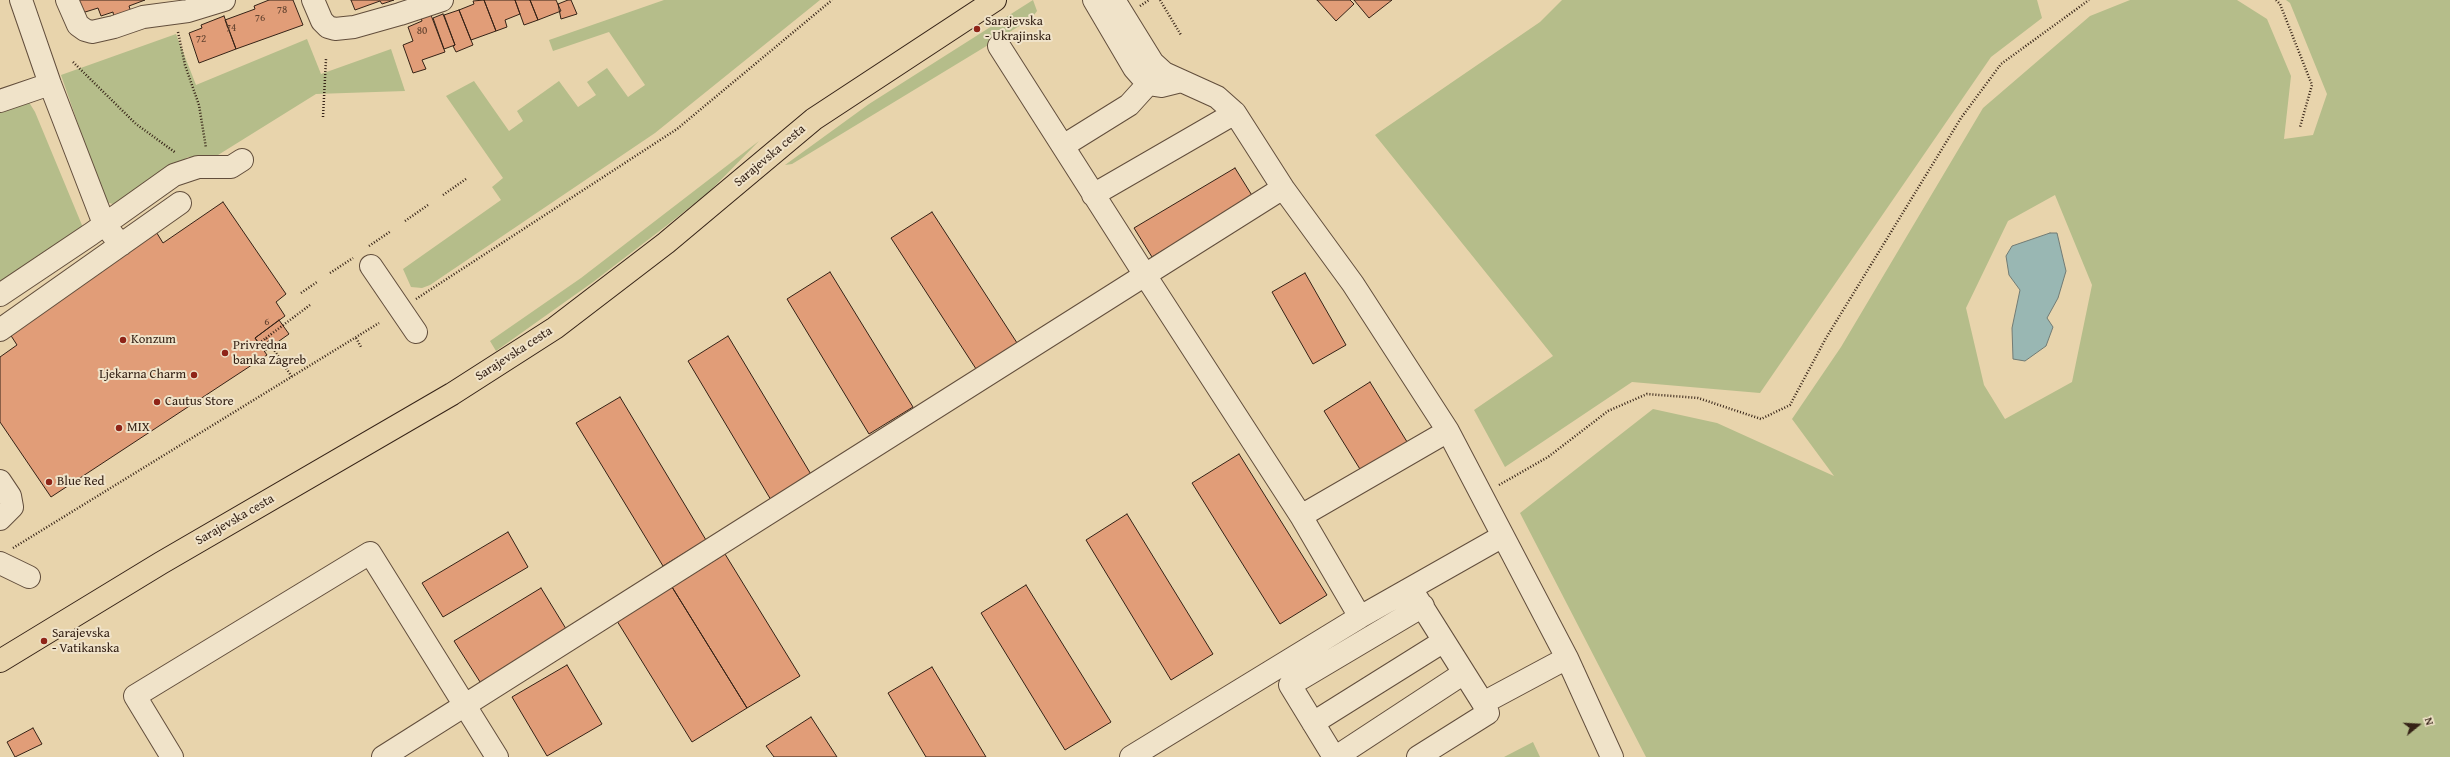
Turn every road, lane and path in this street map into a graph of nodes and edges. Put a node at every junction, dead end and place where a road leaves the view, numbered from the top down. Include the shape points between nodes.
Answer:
1 (21, 0) edge
2 (67, 0) edge
3 (224, 0) edge
4 (313, 0) edge
5 (442, 0) edge
6 (832, 0) edge
7 (995, 0) edge
8 (1094, 0) edge
9 (1114, 0) edge
10 (1160, 0) edge
11 (2089, 0) edge
12 (2276, 0) edge
13 (414, 5) edge
14 (177, 28) dead end
15 (1180, 34) dead end
16 (999, 46) dead end
17 (326, 58) dead end
18 (73, 62) dead end
19 (1181, 81) junction
20 (50, 84) junction
21 (1148, 84) junction
22 (0, 101) edge
23 (1235, 113) junction
24 (323, 117) dead end
25 (2300, 127) dead end
26 (1063, 146) junction
27 (207, 151) dead end
28 (180, 157) dead end
29 (242, 160) dead end
30 (466, 179) dead end
31 (1283, 188) junction
32 (443, 195) dead end
33 (1093, 195) junction
34 (180, 203) dead end
35 (428, 205) dead end
36 (405, 221) dead end
37 (104, 224) junction
38 (391, 231) dead end
39 (121, 245) junction
40 (364, 256) junction
41 (330, 273) dead end
42 (1145, 274) junction
43 (317, 282) dead end
44 (301, 293) dead end
45 (0, 295) edge
46 (416, 299) dead end
47 (310, 305) dead end
48 (379, 323) dead end
49 (0, 330) edge
50 (416, 332) dead end
51 (266, 338) junction
52 (356, 338) junction
53 (259, 343) dead end
54 (361, 347) dead end
55 (292, 377) junction
56 (1448, 431) junction
57 (0, 481) edge
58 (1481, 495) junction
59 (1300, 516) junction
60 (0, 519) edge
61 (1503, 536) junction
62 (3, 557) edge
63 (29, 577) dead end
64 (1417, 597) junction
65 (1360, 617) junction
66 (1444, 641) junction
67 (1567, 658) junction
68 (0, 661) edge
69 (1464, 673) junction
70 (1483, 703) junction
71 (465, 705) junction
72 (1313, 723) junction
73 (172, 757) edge
74 (383, 757) edge
75 (497, 757) edge
76 (1131, 757) edge
77 (1335, 757) edge
78 (1418, 757) edge
79 (1612, 757) edge

1 - 20 street
2 - 3 street via 78,25 92,32 143,17 188,11
4 - 13 street via 322,21 335,29 354,27
5 - 13 street
6 - 46 path via 678,129
7 - 68 main road, Sarajevska cesta via 814,119 666,243 554,328 452,394 161,563
8 - 21 street via 1134,68
9 - 19 street via 1153,63 1164,73
10 - 15 path
11 - 58 path via 2001,64 1961,118 1826,338 1790,405 1761,419 1698,398 1647,394 1608,411 1548,457
12 - 25 path via 2280,4 2312,85
14 - 27 path via 185,65 199,105
16 - 26 street
17 - 24 path
18 - 28 path via 136,124
19 - 21 street via 1161,86
19 - 23 street via 1217,97
20 - 22 street
20 - 37 street
21 - 26 street via 1128,105
23 - 31 street
23 - 33 street
26 - 33 street
29 - 37 street via 231,167 198,167 174,175
30 - 32 path
31 - 42 street
31 - 56 street via 1353,284
33 - 42 street
34 - 39 street
35 - 36 path
37 - 39 street
37 - 45 street
38 - 40 path
39 - 49 street
40 - 41 path
40 - 50 street
42 - 59 street
42 - 71 street
43 - 44 path
47 - 51 path
48 - 52 path
51 - 53 path
51 - 55 path
52 - 54 path
52 - 55 path
55 - 62 path
56 - 58 street
56 - 59 street
57 - 60 street via 10,496 12,507
58 - 61 street
59 - 65 street
61 - 64 street
61 - 67 street
62 - 63 street
64 - 65 street
64 - 66 street
64 - 72 street via 1290,685
65 - 76 street
66 - 69 street
66 - 72 street
67 - 70 street
67 - 79 street
69 - 70 street
69 - 77 street
70 - 78 street via 1488,713
71 - 73 street via 370,553 135,696
71 - 74 street
71 - 75 street
72 - 77 street

